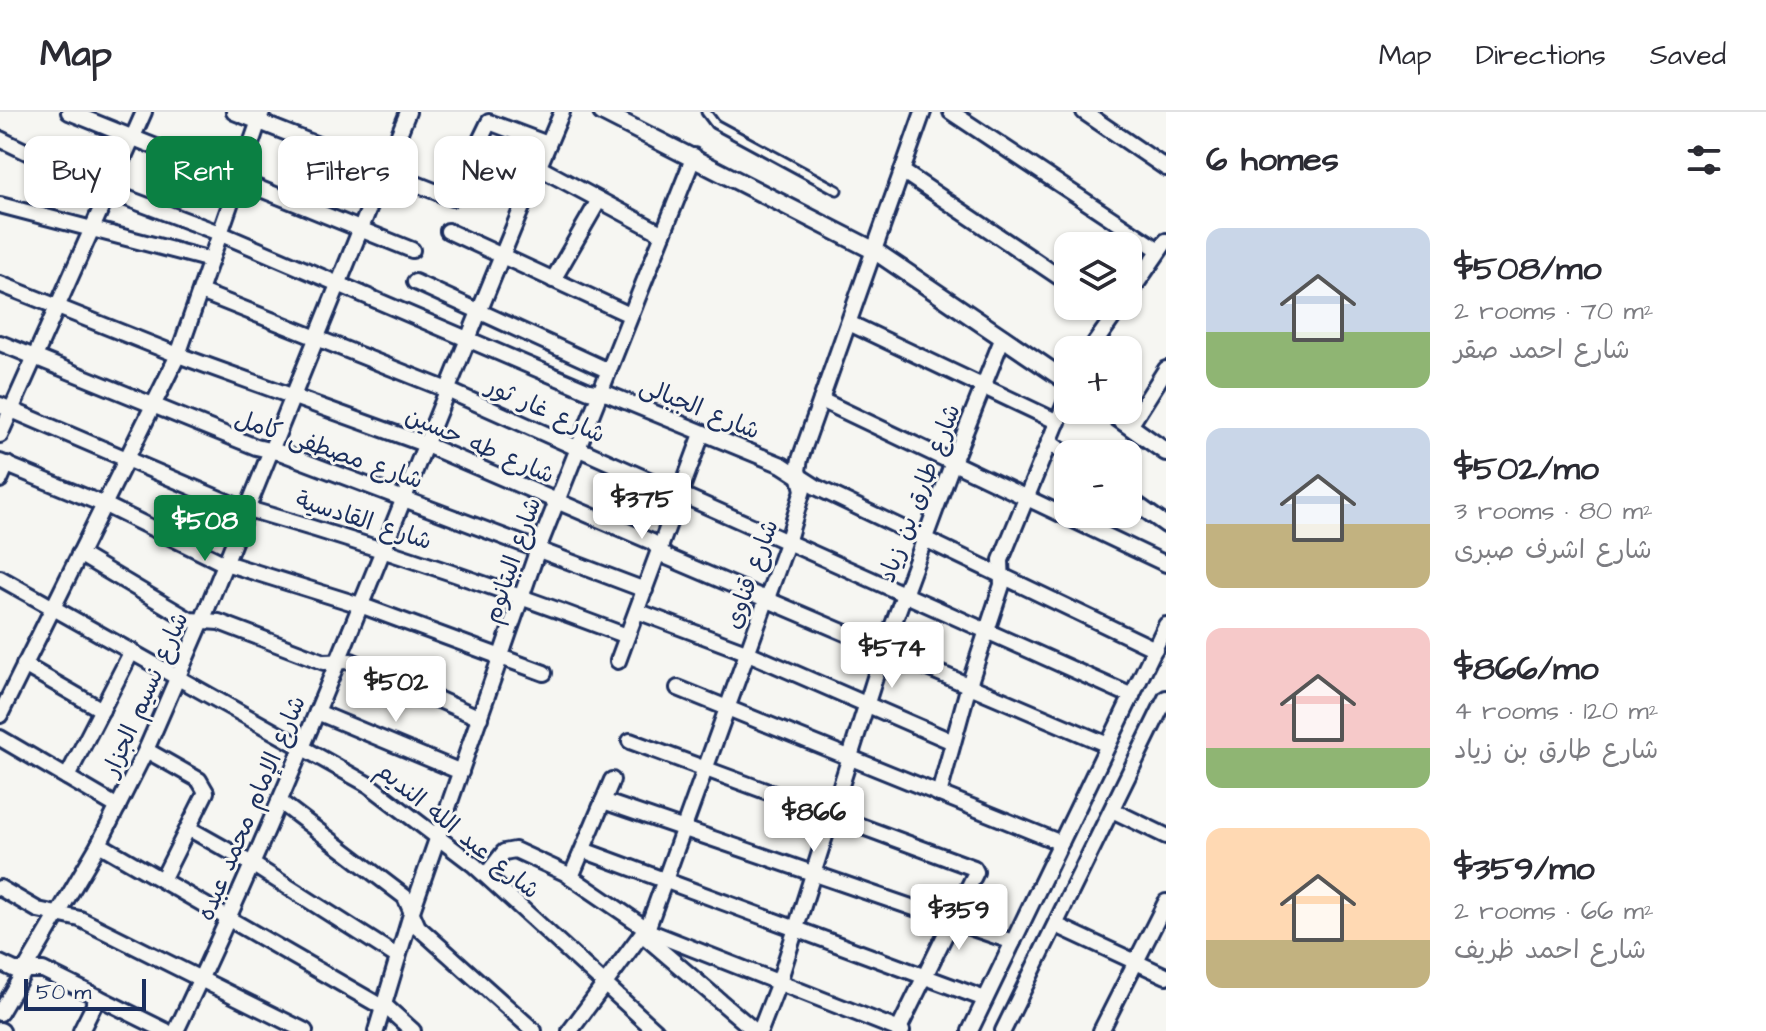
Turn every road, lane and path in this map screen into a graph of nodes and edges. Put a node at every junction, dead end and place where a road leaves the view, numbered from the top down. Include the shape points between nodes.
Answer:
1 (69, 112) edge
2 (144, 112) edge
3 (234, 112) edge
4 (562, 112) edge
5 (602, 112) edge
6 (706, 112) edge
7 (923, 112) edge
8 (951, 112) edge
9 (1084, 112) edge
10 (403, 113) edge
11 (260, 117) edge
12 (253, 136) edge
13 (302, 136) edge
14 (395, 136) edge
15 (132, 138) junction
16 (0, 139) edge
17 (130, 142) edge
18 (146, 144) edge
19 (548, 144) junction
20 (24, 151) edge
21 (545, 151) edge
22 (694, 156) junction
23 (1166, 168) edge
24 (545, 171) edge
25 (902, 171) junction
26 (418, 185) edge
27 (262, 190) edge
28 (837, 190) dead end
29 (130, 199) edge
30 (599, 200) junction
31 (0, 205) edge
32 (101, 208) edge
33 (227, 208) edge
34 (368, 208) edge
35 (521, 208) edge
36 (92, 228) junction
37 (360, 229) junction
38 (448, 231) dead end
39 (219, 233) junction
40 (663, 234) junction
41 (1163, 246) edge
42 (412, 250) dead end
43 (875, 251) junction
44 (501, 256) junction
45 (211, 260) junction
46 (1054, 274) edge
47 (1142, 276) edge
48 (553, 280) junction
49 (415, 282) dead end
50 (337, 283) junction
51 (0, 284) edge
52 (201, 292) junction
53 (55, 307) junction
54 (478, 310) junction
55 (630, 315) junction
56 (849, 323) junction
57 (467, 336) junction
58 (1003, 337) junction
59 (314, 339) junction
60 (0, 343) edge
61 (178, 355) junction
62 (33, 358) junction
63 (1166, 369) edge
64 (607, 370) junction
65 (1054, 372) edge
66 (983, 386) junction
67 (445, 389) junction
68 (598, 392) junction
69 (291, 396) junction
70 (821, 400) junction
71 (5, 407) edge
72 (154, 408) junction
73 (1054, 420) edge
74 (1057, 424) edge
75 (1127, 424) edge
76 (1130, 426) junction
77 (702, 434) junction
78 (0, 435) edge
79 (1049, 442) junction
80 (424, 444) junction
81 (1054, 445) edge
82 (576, 448) junction
83 (269, 450) junction
84 (1166, 452) edge
85 (127, 461) junction
86 (953, 462) junction
87 (4, 463) edge
88 (799, 476) junction
89 (0, 480) edge
90 (680, 494) junction
91 (403, 498) junction
92 (1026, 498) junction
93 (556, 501) junction
94 (105, 505) junction
95 (247, 508) junction
96 (1142, 508) edge
97 (1166, 525) edge
98 (924, 538) junction
99 (787, 543) junction
100 (383, 549) junction
101 (538, 549) junction
102 (659, 549) junction
103 (79, 554) junction
104 (225, 562) junction
105 (1166, 564) edge
106 (1001, 573) junction
107 (0, 578) edge
108 (645, 590) junction
109 (522, 596) junction
110 (904, 596) junction
111 (765, 599) junction
112 (360, 605) junction
113 (52, 606) junction
114 (637, 611) junction
115 (202, 621) junction
116 (1166, 625) edge
117 (987, 632) junction
118 (627, 636) junction
119 (884, 649) junction
120 (1155, 649) junction
121 (132, 651) junction
122 (746, 652) junction
123 (502, 655) junction
124 (338, 661) junction
125 (618, 661) dead end
126 (24, 665) junction
127 (544, 673) dead end
128 (177, 676) junction
129 (969, 685) junction
130 (678, 688) dead end
131 (1132, 696) junction
132 (1166, 698) edge
133 (867, 704) junction
134 (728, 708) junction
135 (102, 710) junction
136 (317, 712) junction
137 (0, 715) edge
138 (480, 718) junction
139 (1161, 723) edge
140 (0, 738) edge
141 (630, 741) dead end
142 (953, 742) junction
143 (303, 745) junction
144 (1108, 745) junction
145 (146, 750) junction
146 (851, 758) junction
147 (705, 770) junction
148 (461, 772) junction
149 (67, 777) junction
150 (612, 780) dead end
151 (939, 794) junction
152 (279, 801) junction
153 (603, 801) junction
154 (118, 807) junction
155 (1112, 810) junction
156 (832, 816) junction
157 (188, 828) junction
158 (684, 828) junction
159 (1166, 836) edge
160 (439, 837) junction
161 (1061, 843) junction
162 (99, 844) junction
163 (583, 850) junction
164 (252, 864) junction
165 (814, 874) junction
166 (486, 875) junction
167 (571, 877) junction
168 (162, 880) junction
169 (664, 882) junction
170 (0, 888) edge
171 (1166, 902) edge
172 (412, 911) junction
173 (59, 914) junction
174 (229, 918) junction
175 (953, 922) junction
176 (1056, 925) junction
177 (796, 928) junction
178 (644, 933) junction
179 (1013, 942) junction
180 (398, 957) junction
181 (1136, 962) junction
182 (0, 963) edge
183 (27, 968) junction
184 (926, 975) junction
185 (1166, 976) edge
186 (200, 980) junction
187 (779, 982) junction
188 (605, 985) junction
189 (98, 997) junction
190 (985, 999) junction
191 (383, 1006) junction
192 (0, 1013) edge
193 (300, 1030) edge
194 (81, 1031) edge
195 (166, 1031) edge
196 (176, 1031) edge
197 (376, 1031) edge
198 (413, 1031) edge
199 (534, 1031) edge
200 (570, 1031) edge
201 (656, 1031) edge
202 (757, 1031) edge
203 (900, 1031) edge
204 (970, 1031) edge
205 (1003, 1031) edge
206 (1101, 1031) edge

1 - 15 street
2 - 15 street
3 - 11 street
4 - 19 street, شارع الإمام محمد عبده
5 - 22 street
6 - 28 lane via 715,124
7 - 25 street, شارع قناوى
8 - 41 street
9 - 23 street
10 - 14 street, شارع نسيم الجزار
11 - 12 street
11 - 13 street
15 - 17 street
15 - 18 street
16 - 20 street, شارع الجبالى
19 - 21 street, شارع الإمام محمد عبده
19 - 26 street via 489,122 452,198
22 - 40 street, شارع البتانوم
22 - 43 street
24 - 30 street
25 - 43 street, شارع قناوى
25 - 46 street
27 - 37 street
29 - 39 street, شارع الجبالى
30 - 40 street
30 - 48 street
31 - 36 street
32 - 36 street
33 - 39 street
34 - 37 street, شارع نسيم الجزار
35 - 44 street, شارع الإمام محمد عبده
36 - 45 street
36 - 53 street
37 - 42 street
37 - 50 street, شارع نسيم الجزار
38 - 44 street
39 - 45 street
39 - 50 street, شارع الجبالى
40 - 55 street, شارع البتانوم
41 - 47 street
43 - 56 street, شارع قناوى
43 - 58 street
44 - 48 street
44 - 54 street, شارع الإمام محمد عبده
45 - 52 street
48 - 55 street
49 - 54 street
50 - 57 street, شارع الجبالى
50 - 59 street, شارع نسيم الجزار
51 - 53 street, شارع طه حسين
52 - 59 street, شارع غار ثور
52 - 61 street
53 - 61 street, شارع طه حسين
53 - 62 street
54 - 57 street, شارع الإمام محمد عبده
54 - 64 street
55 - 64 street, شارع البتانوم
56 - 66 street
56 - 70 street, شارع قناوى
57 - 67 street, شارع الإمام محمد عبده
57 - 68 street, شارع الجبالى
58 - 65 street
58 - 66 street, شارع طارق بن زياد
59 - 67 street, شارع غار ثور
59 - 69 street, شارع نسيم الجزار
60 - 62 street, شارع مصطفى كامل
61 - 69 street, شارع طه حسين
61 - 72 street
62 - 71 street
62 - 72 street, شارع مصطفى كامل
63 - 76 street
64 - 68 street, شارع البتانوم
66 - 73 street
66 - 86 street, شارع طارق بن زياد
67 - 80 street, شارع الإمام محمد عبده
67 - 82 street, شارع غار ثور
68 - 77 street, شارع الجبالى
68 - 82 street, شارع البتانوم
69 - 80 street, شارع طه حسين
69 - 83 street, شارع نسيم الجزار
70 - 86 street
70 - 88 street, شارع قناوى
71 - 78 street
71 - 85 street, شارع القادسية
72 - 83 street, شارع مصطفى كامل
72 - 85 street
74 - 79 street
75 - 76 street
76 - 84 street
77 - 88 street, شارع الجبالى
77 - 90 street
79 - 81 street
79 - 92 street
80 - 91 street, شارع الإمام محمد عبده
80 - 93 street, شارع طه حسين
82 - 90 street, شارع غار ثور
82 - 93 street, شارع البتانوم
83 - 91 street, شارع مصطفى كامل
83 - 95 street, شارع نسيم الجزار
85 - 94 street
85 - 95 street, شارع القادسية
86 - 92 street
86 - 98 street, شارع طارق بن زياد
87 - 89 street
87 - 94 street
88 - 98 street, شارع الجبالى
88 - 99 street, شارع قناوى via 803,490
90 - 99 street, شارع غار ثور
90 - 102 street
91 - 100 street, شارع الإمام محمد عبده
91 - 101 street, شارع مصطفى كامل
92 - 105 street
92 - 106 street via 1001,560
93 - 101 street, شارع البتانوم
93 - 102 street, شارع طه حسين
94 - 103 street
94 - 104 street
95 - 100 street, شارع القادسية
95 - 104 street, شارع نسيم الجزار
96 - 97 street
98 - 106 street, شارع الجبالى
98 - 110 street, شارع طارق بن زياد
99 - 110 street, شارع غار ثور
99 - 111 street, شارع قناوى
100 - 109 street, شارع القادسية
100 - 112 street, شارع الإمام محمد عبده
101 - 108 street, شارع مصطفى كامل
101 - 109 street, شارع البتانوم
102 - 108 street
102 - 111 street, شارع طه حسين
103 - 113 street
103 - 115 street via 185,618
104 - 112 street
104 - 115 street, شارع نسيم الجزار
106 - 117 street
106 - 120 street, شارع الجبالى
107 - 113 street, شارع عبد الله النديم
108 - 114 street
109 - 118 street, شارع القادسية
109 - 123 street, شارع البتانوم
110 - 117 street, شارع غار ثور
110 - 119 street, شارع طارق بن زياد
111 - 119 street, شارع طه حسين
111 - 122 street, شارع قناوى
112 - 123 street
112 - 124 street, شارع الإمام محمد عبده
113 - 121 street, شارع عبد الله النديم
113 - 126 street
114 - 118 street
114 - 122 street
115 - 124 street via 219,622 324,662
115 - 128 street, شارع نسيم الجزار
116 - 120 street
117 - 129 street
117 - 131 street, شارع غار ثور
118 - 125 street
119 - 129 street, شارع طه حسين
119 - 133 street, شارع طارق بن زياد
120 - 131 street
121 - 128 street, شارع عبد الله النديم
121 - 135 street
122 - 133 street
122 - 134 street, شارع قناوى
123 - 127 street
123 - 138 street, شارع البتانوم
124 - 136 street, شارع الإمام محمد عبده
124 - 138 street via 351,661
126 - 135 street
126 - 137 street
128 - 143 street, شارع عبد الله النديم
128 - 145 street, شارع نسيم الجزار
129 - 142 street
129 - 144 street, شارع طه حسين
130 - 134 street
131 - 144 street
132 - 139 street
133 - 142 street
133 - 146 street, شارع طارق بن زياد
134 - 146 street
134 - 147 street, شارع قناوى
135 - 149 street
136 - 143 street, شارع الإمام محمد عبده
136 - 148 street
138 - 148 street, شارع البتانوم
139 - 155 street
140 - 149 street
141 - 147 street
142 - 151 street
143 - 152 street, شارع الإمام محمد عبده
143 - 160 street, شارع عبد الله النديم
144 - 161 street
145 - 154 street, شارع نسيم الجزار
145 - 157 street via 204,785
146 - 151 street
146 - 156 street, شارع طارق بن زياد
147 - 156 street
147 - 158 street, شارع قناوى
148 - 160 street, شارع البتانوم
149 - 154 street
150 - 153 street
151 - 161 street
152 - 164 street, شارع الإمام محمد عبده
152 - 172 street via 405,897
153 - 158 street
153 - 163 street
154 - 162 street, شارع نسيم الجزار
155 - 159 street
155 - 176 street
156 - 165 street, شارع طارق بن زياد
156 - 175 street via 974,868
157 - 164 street
157 - 168 street
158 - 165 street
158 - 169 street, شارع قناوى
160 - 166 street, شارع عبد الله النديم
160 - 172 street, شارع البتانوم
161 - 179 street
162 - 168 street
162 - 173 street, شارع نسيم الجزار
163 - 167 street
163 - 169 street
164 - 174 street, شارع الإمام محمد عبده
164 - 180 street
165 - 175 street
165 - 177 street, شارع طارق بن زياد
166 - 167 street via 511,849
166 - 188 street, شارع عبد الله النديم
167 - 178 street
168 - 174 street
169 - 177 street
169 - 178 street, شارع قناوى
170 - 173 street via 38,910
171 - 181 street
172 - 180 street, شارع البتانوم
172 - 199 street via 418,927
173 - 183 street, شارع نسيم الجزار
173 - 186 street via 80,919
174 - 186 street, شارع الإمام محمد عبده
174 - 191 street
175 - 179 street
175 - 184 street
176 - 181 street
176 - 205 street
177 - 184 street
177 - 187 street, شارع طارق بن زياد
178 - 187 street
178 - 188 street, شارع قناوى
178 - 202 street
179 - 190 street
180 - 191 street, شارع البتانوم
181 - 185 street
181 - 206 street
182 - 183 street via 15,970
183 - 189 street via 43,970
183 - 192 street, شارع نسيم الجزار
184 - 190 street
184 - 203 street
186 - 193 street
186 - 196 street, شارع الإمام محمد عبده
187 - 202 street, شارع طارق بن زياد
187 - 203 street
188 - 200 street, شارع قناوى
188 - 201 street, شارع عبد الله النديم
189 - 194 street
189 - 195 street
190 - 204 street
191 - 197 street, شارع البتانوم
191 - 198 street

